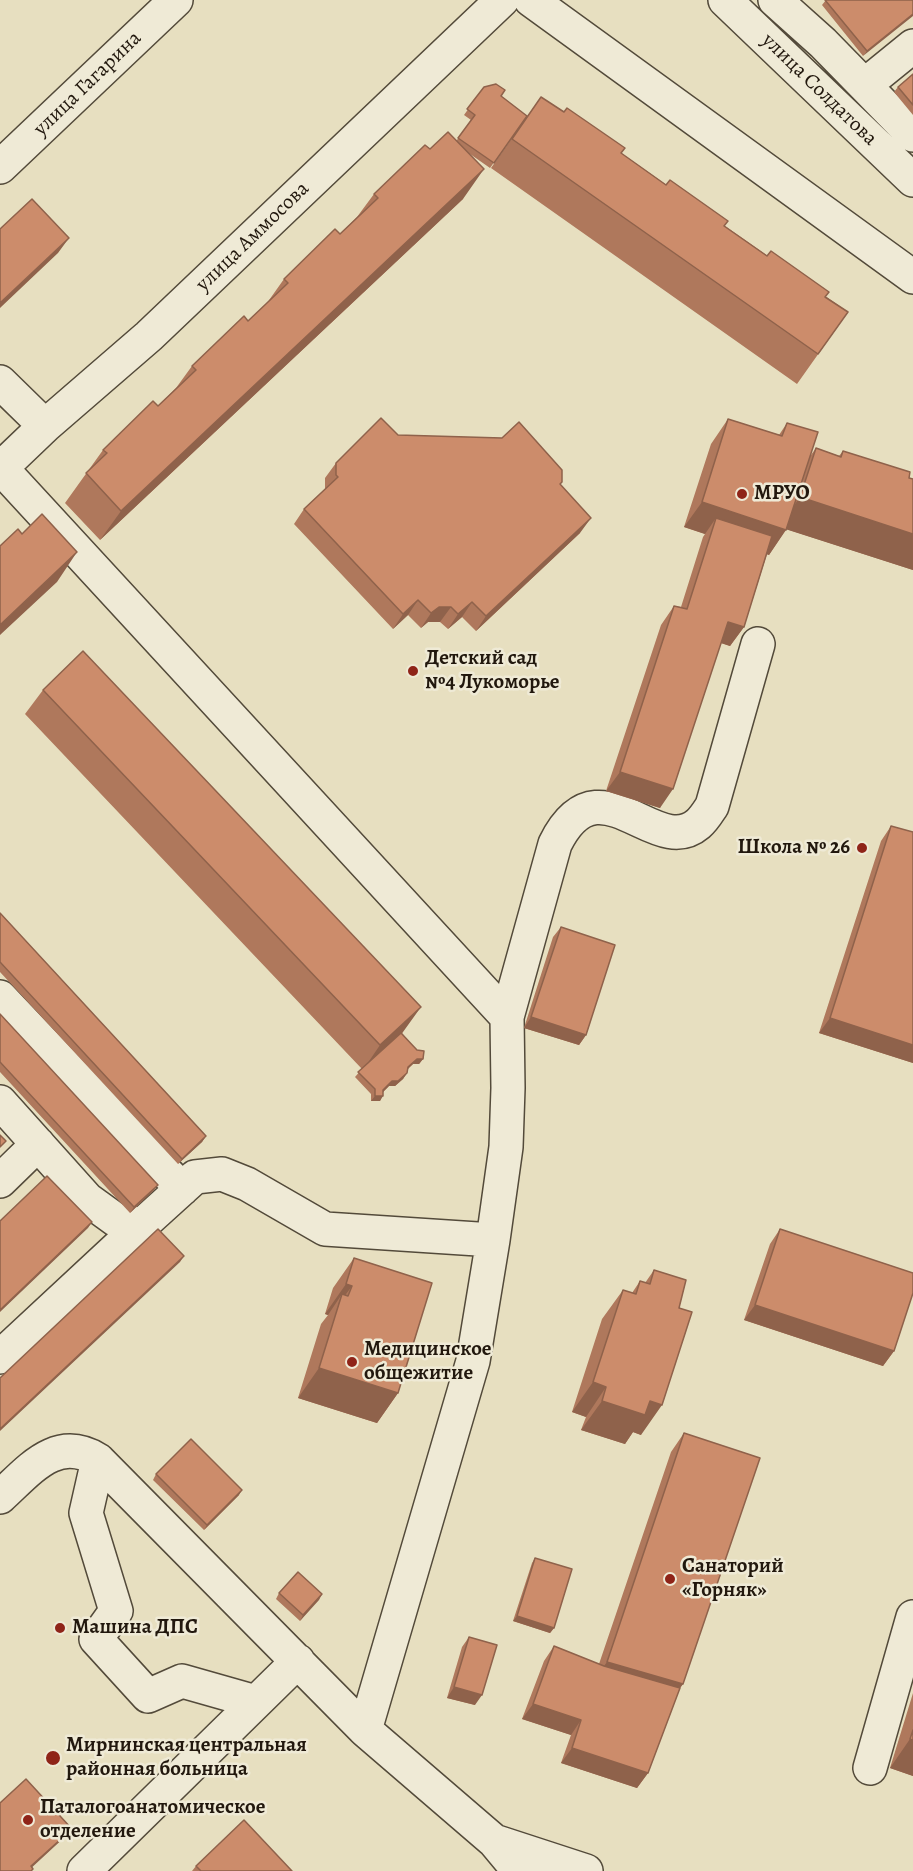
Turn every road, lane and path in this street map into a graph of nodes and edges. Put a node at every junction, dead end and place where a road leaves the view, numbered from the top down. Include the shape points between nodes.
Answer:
1 (176, 0) edge
2 (502, 0) edge
3 (531, 0) edge
4 (725, 0) edge
5 (780, 1) edge
6 (913, 46) edge
7 (865, 85) junction
8 (913, 135) edge
9 (0, 167) edge
10 (913, 180) edge
11 (913, 277) edge
12 (0, 382) edge
13 (45, 426) junction
14 (1, 469) edge
15 (758, 644) dead end
16 (0, 997) edge
17 (507, 1017) junction
18 (0, 1102) edge
19 (38, 1144) junction
20 (0, 1181) edge
21 (182, 1189) junction
22 (142, 1225) junction
23 (493, 1240) junction
24 (0, 1357) edge
25 (98, 1460) junction
26 (0, 1497) edge
27 (913, 1617) edge
28 (298, 1661) junction
29 (256, 1702) junction
30 (365, 1730) junction
31 (870, 1768) dead end
32 (494, 1841) junction
33 (84, 1871) edge
34 (519, 1871) edge
35 (586, 1871) edge

1 - 9 street, улица Гагарина
2 - 13 street, улица Аммосова via 149,336
3 - 11 street
4 - 10 street, улица Солдатова
5 - 7 street
6 - 7 street
7 - 8 street
12 - 13 street
13 - 14 street, улица Аммосова
14 - 17 street
15 - 17 street via 712,806 698,825 675,832 610,808 595,807 581,811 561,831
16 - 21 street
17 - 23 street via 506,1148
18 - 19 street
19 - 20 street
19 - 22 street via 87,1198 116,1220
21 - 22 street
21 - 23 street via 195,1177 222,1174 325,1229
22 - 24 street
23 - 30 street via 473,1361
25 - 26 street via 87,1453 51,1454
25 - 28 street
25 - 29 street via 86,1513 116,1611 96,1639 148,1696 182,1682
27 - 31 street
28 - 29 street
28 - 30 street
29 - 33 street
30 - 32 street
32 - 34 street
32 - 35 street

